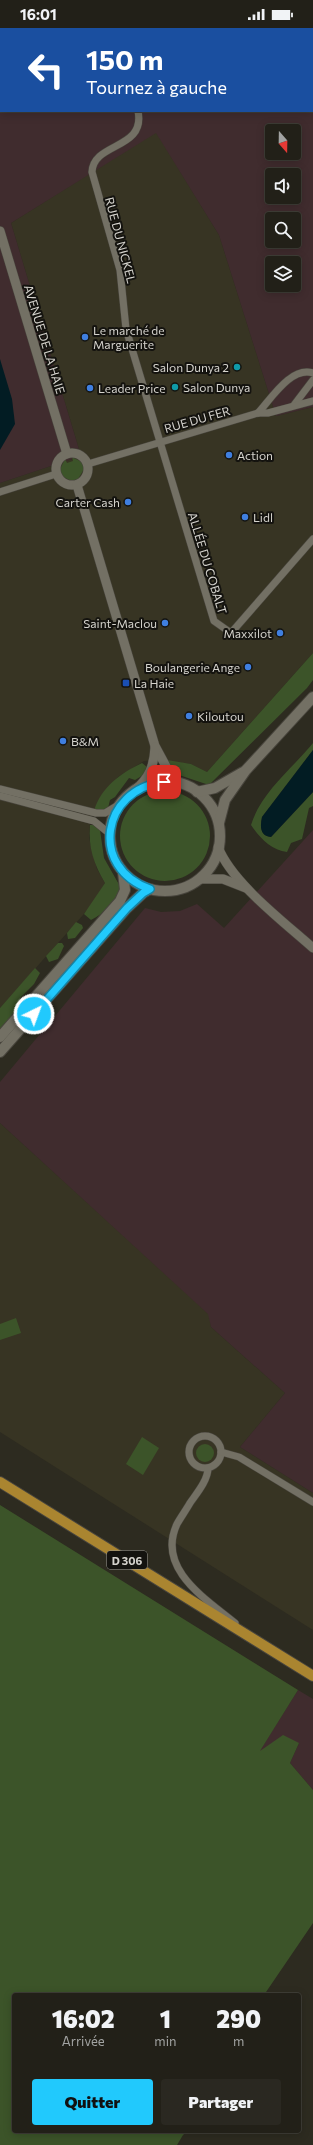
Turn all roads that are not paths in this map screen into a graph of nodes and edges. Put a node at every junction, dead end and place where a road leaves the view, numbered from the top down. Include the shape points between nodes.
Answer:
1 (138, 112) edge
2 (0, 231) edge
3 (313, 373) edge
4 (313, 380) edge
5 (313, 401) edge
6 (294, 406) junction
7 (258, 413) junction
8 (160, 442) junction
9 (67, 454) junction
10 (88, 464) junction
11 (56, 474) junction
12 (77, 485) junction
13 (0, 492) edge
14 (313, 539) edge
15 (313, 697) edge
16 (155, 746) junction
17 (246, 770) junction
18 (175, 783) junction
19 (0, 789) edge
20 (134, 791) junction
21 (197, 792) junction
22 (0, 796) edge
23 (120, 804) junction
24 (219, 827) junction
25 (110, 834) junction
26 (218, 847) junction
27 (123, 872) junction
28 (199, 879) junction
29 (150, 889) junction
30 (249, 890) junction
31 (313, 948) edge
32 (0, 1037) edge
33 (0, 1052) edge
34 (221, 1452) junction
35 (208, 1468) junction
36 (0, 1482) edge
37 (313, 1502) edge
38 (253, 1639) junction
39 (313, 1676) edge

1 - 8 street, RUE DU NICKEL via 138,128 134,135 96,158 92,164 94,183 120,270 126,329
2 - 9 street, AVENUE DE LA HAIE
3 - 7 street via 304,371 293,377
4 - 6 street
5 - 6 street, RUE DU FER
6 - 7 street, RUE DU FER
7 - 8 street, RUE DU FER
8 - 10 street, RUE DU FER
8 - 14 street, ALLÉE DU COBALT via 214,622 231,632
9 - 10 street via 80,455
9 - 11 street via 57,462
10 - 12 street via 86,477
11 - 12 street via 64,484
11 - 13 street
12 - 16 street
15 - 17 main road
16 - 18 street
16 - 20 street via 152,769
17 - 21 main road via 215,788
17 - 24 main road via 225,800 220,812
18 - 20 main road via 154,783
18 - 21 main road
19 - 23 street via 96,813 105,812
20 - 23 main road
21 - 24 main road via 211,807
22 - 25 street via 94,820
23 - 25 main road via 113,818
24 - 26 main road
25 - 27 main road via 114,858
26 - 28 main road via 212,864
26 - 30 street via 222,856
27 - 29 main road via 135,882
27 - 32 main road via 125,890 120,901
28 - 29 main road via 176,890
28 - 30 street via 223,879
29 - 33 main road via 127,908
30 - 31 street
34 - 35 street via 215,1465
34 - 35 street via 215,1439 201,1436 194,1440 190,1445 190,1459 194,1465
34 - 37 street via 239,1456
35 - 38 street via 203,1483 177,1524 172,1547 174,1559 177,1568 192,1587
36 - 38 main road, D 306
38 - 39 main road, D 306

